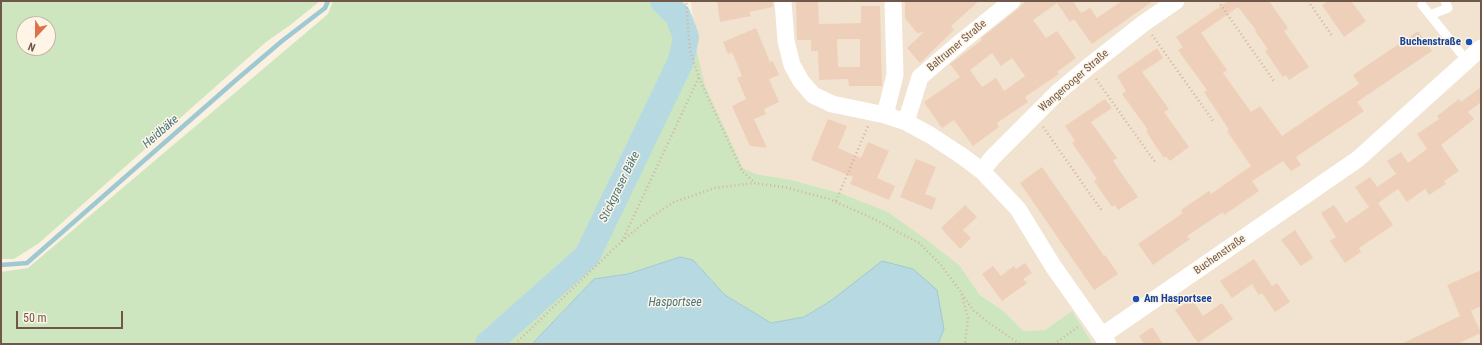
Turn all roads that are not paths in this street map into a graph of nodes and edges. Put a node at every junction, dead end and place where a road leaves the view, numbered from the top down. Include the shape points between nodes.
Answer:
1 (783, 1) edge
2 (893, 1) edge
3 (1012, 1) edge
4 (1176, 1) edge
5 (1446, 1) edge
6 (1422, 5) dead end
7 (1430, 15) junction
8 (1481, 48) edge
9 (1467, 60) junction
10 (880, 114) junction
11 (906, 122) junction
12 (982, 171) junction
13 (1106, 340) edge

1 - 10 street via 786,41 792,65 801,81 814,95 832,104
2 - 10 street via 895,75
3 - 11 street, Baltrumer Straße via 920,77
4 - 12 street, Wangerooger Straße via 1144,23 1058,92
5 - 7 lane via 1448,8
6 - 7 lane
7 - 9 lane
8 - 9 street, Buchenstraße
9 - 13 street, Buchenstraße via 1358,159
10 - 11 street
11 - 12 street via 930,134
12 - 13 street via 1018,209 1053,266

